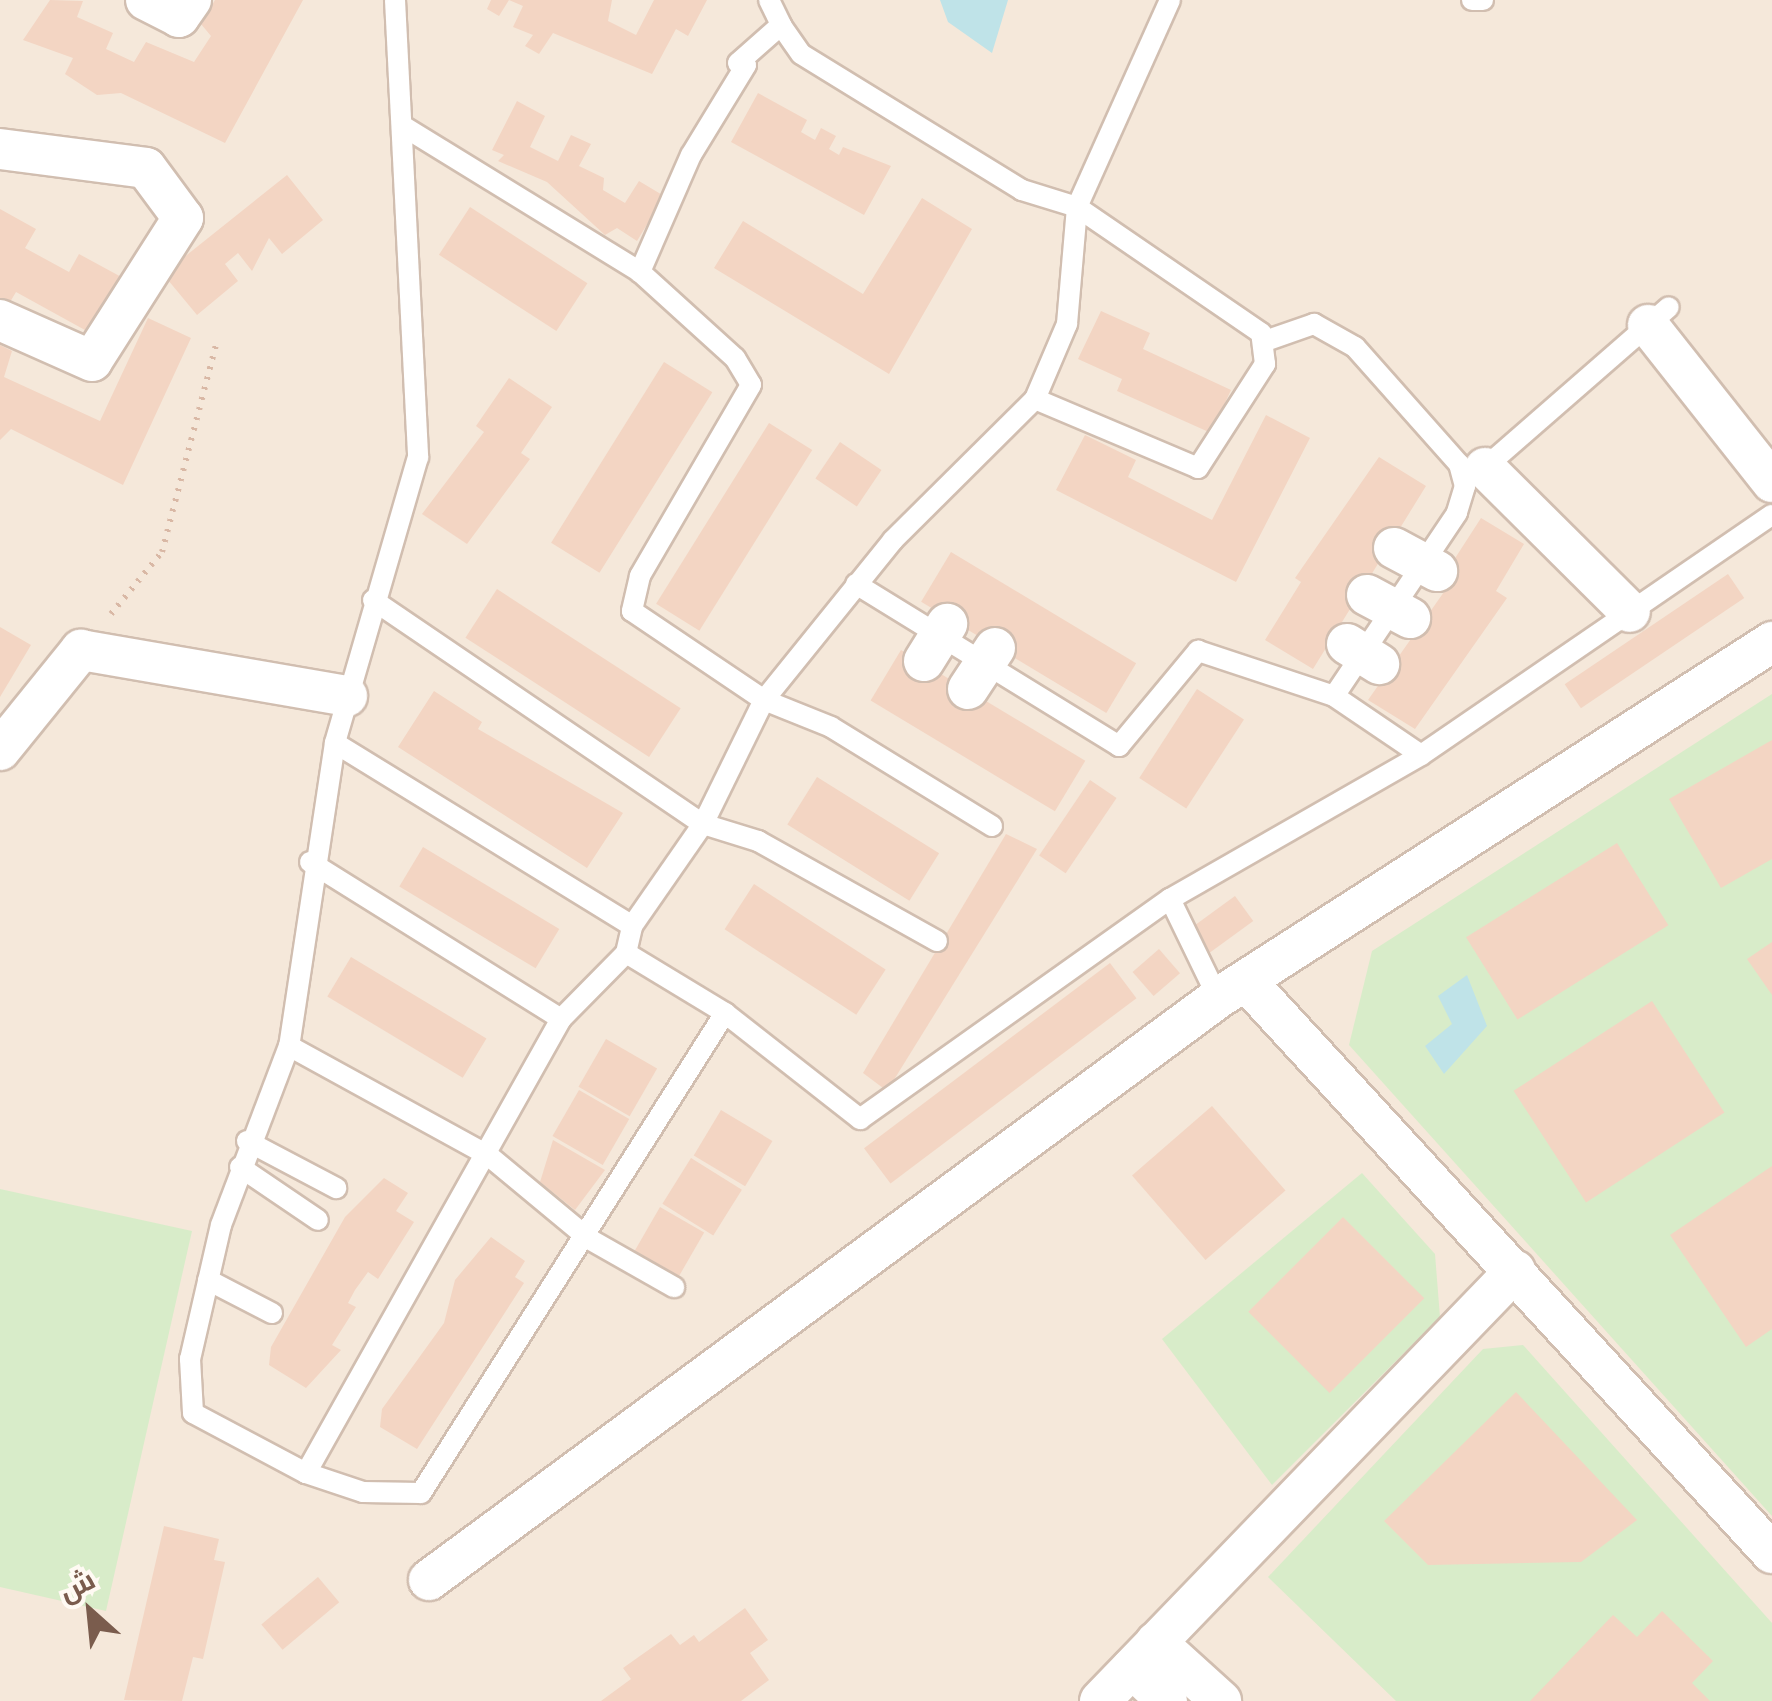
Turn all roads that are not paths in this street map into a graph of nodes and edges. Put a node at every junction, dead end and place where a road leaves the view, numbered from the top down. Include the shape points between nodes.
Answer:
1 (146, 0) edge
2 (191, 0) edge
3 (395, 0) edge
4 (769, 0) edge
5 (1170, 0) edge
6 (1472, 0) edge
7 (1483, 0) edge
8 (781, 26) junction
9 (406, 128) junction
10 (0, 149) edge
11 (1077, 207) junction
12 (640, 272) junction
13 (1658, 316) joint
14 (0, 320) edge
15 (1268, 340) junction
16 (1035, 399) junction
17 (1475, 477) junction
18 (1772, 482) edge
19 (1772, 515) edge
20 (856, 584) junction
21 (373, 600) junction
22 (1630, 612) junction
23 (1772, 642) edge
24 (347, 696) junction
25 (1334, 696) junction
26 (764, 700) junction
27 (335, 743) junction
28 (0, 750) edge
29 (1422, 755) junction
30 (703, 824) junction
31 (992, 826) dead end
32 (310, 862) junction
33 (1170, 898) junction
34 (632, 926) junction
35 (937, 941) dead end
36 (626, 953) junction
37 (1232, 989) junction
38 (725, 1013) junction
39 (562, 1019) junction
40 (289, 1046) junction
41 (247, 1141) junction
42 (489, 1156) junction
43 (240, 1167) junction
44 (336, 1188) dead end
45 (318, 1220) dead end
46 (589, 1240) junction
47 (1514, 1270) junction
48 (208, 1280) junction
49 (674, 1287) dead end
50 (272, 1312) dead end
51 (306, 1473) junction
52 (1772, 1553) edge
53 (429, 1580) dead end
54 (1144, 1655) junction
55 (1100, 1701) edge
56 (1167, 1701) edge
57 (1220, 1701) edge

1 - 2 street via 178,16
3 - 9 lane
4 - 8 lane
5 - 11 lane
6 - 7 lane
8 - 11 lane via 801,54 1022,190
8 - 12 lane via 738,63 746,64 690,155
9 - 12 lane
9 - 21 lane via 418,457
10 - 14 street via 146,168 183,218 92,361
11 - 15 lane
11 - 16 lane via 1067,324
12 - 26 lane via 735,358 751,385 640,576 632,611
13 - 17 lane
13 - 18 street
15 - 16 lane via 1260,376 1198,468
15 - 17 lane via 1314,324 1354,347
16 - 20 lane
17 - 22 street
17 - 25 lane
19 - 22 lane
20 - 25 lane via 937,640 1120,746 1198,651
20 - 26 lane
21 - 24 lane
21 - 30 lane
22 - 29 lane
23 - 37 street
24 - 27 lane
24 - 28 street via 81,650
25 - 29 lane
26 - 30 lane
26 - 31 lane via 831,728
27 - 32 lane
27 - 34 lane
29 - 33 lane
30 - 34 lane
30 - 35 lane via 758,841
32 - 39 lane
32 - 40 lane
33 - 37 lane
33 - 38 lane via 860,1119
34 - 36 lane
36 - 38 lane
36 - 39 lane
37 - 47 street
37 - 53 street
38 - 46 lane
39 - 42 lane
40 - 41 lane
40 - 42 lane
41 - 43 lane
41 - 44 lane
42 - 46 lane
42 - 51 lane
43 - 45 lane
43 - 48 lane
46 - 49 lane
46 - 51 lane via 421,1493 363,1492
47 - 52 street
47 - 54 street
48 - 50 lane
48 - 51 lane via 190,1359 193,1413
54 - 55 street
54 - 56 street
54 - 57 street

